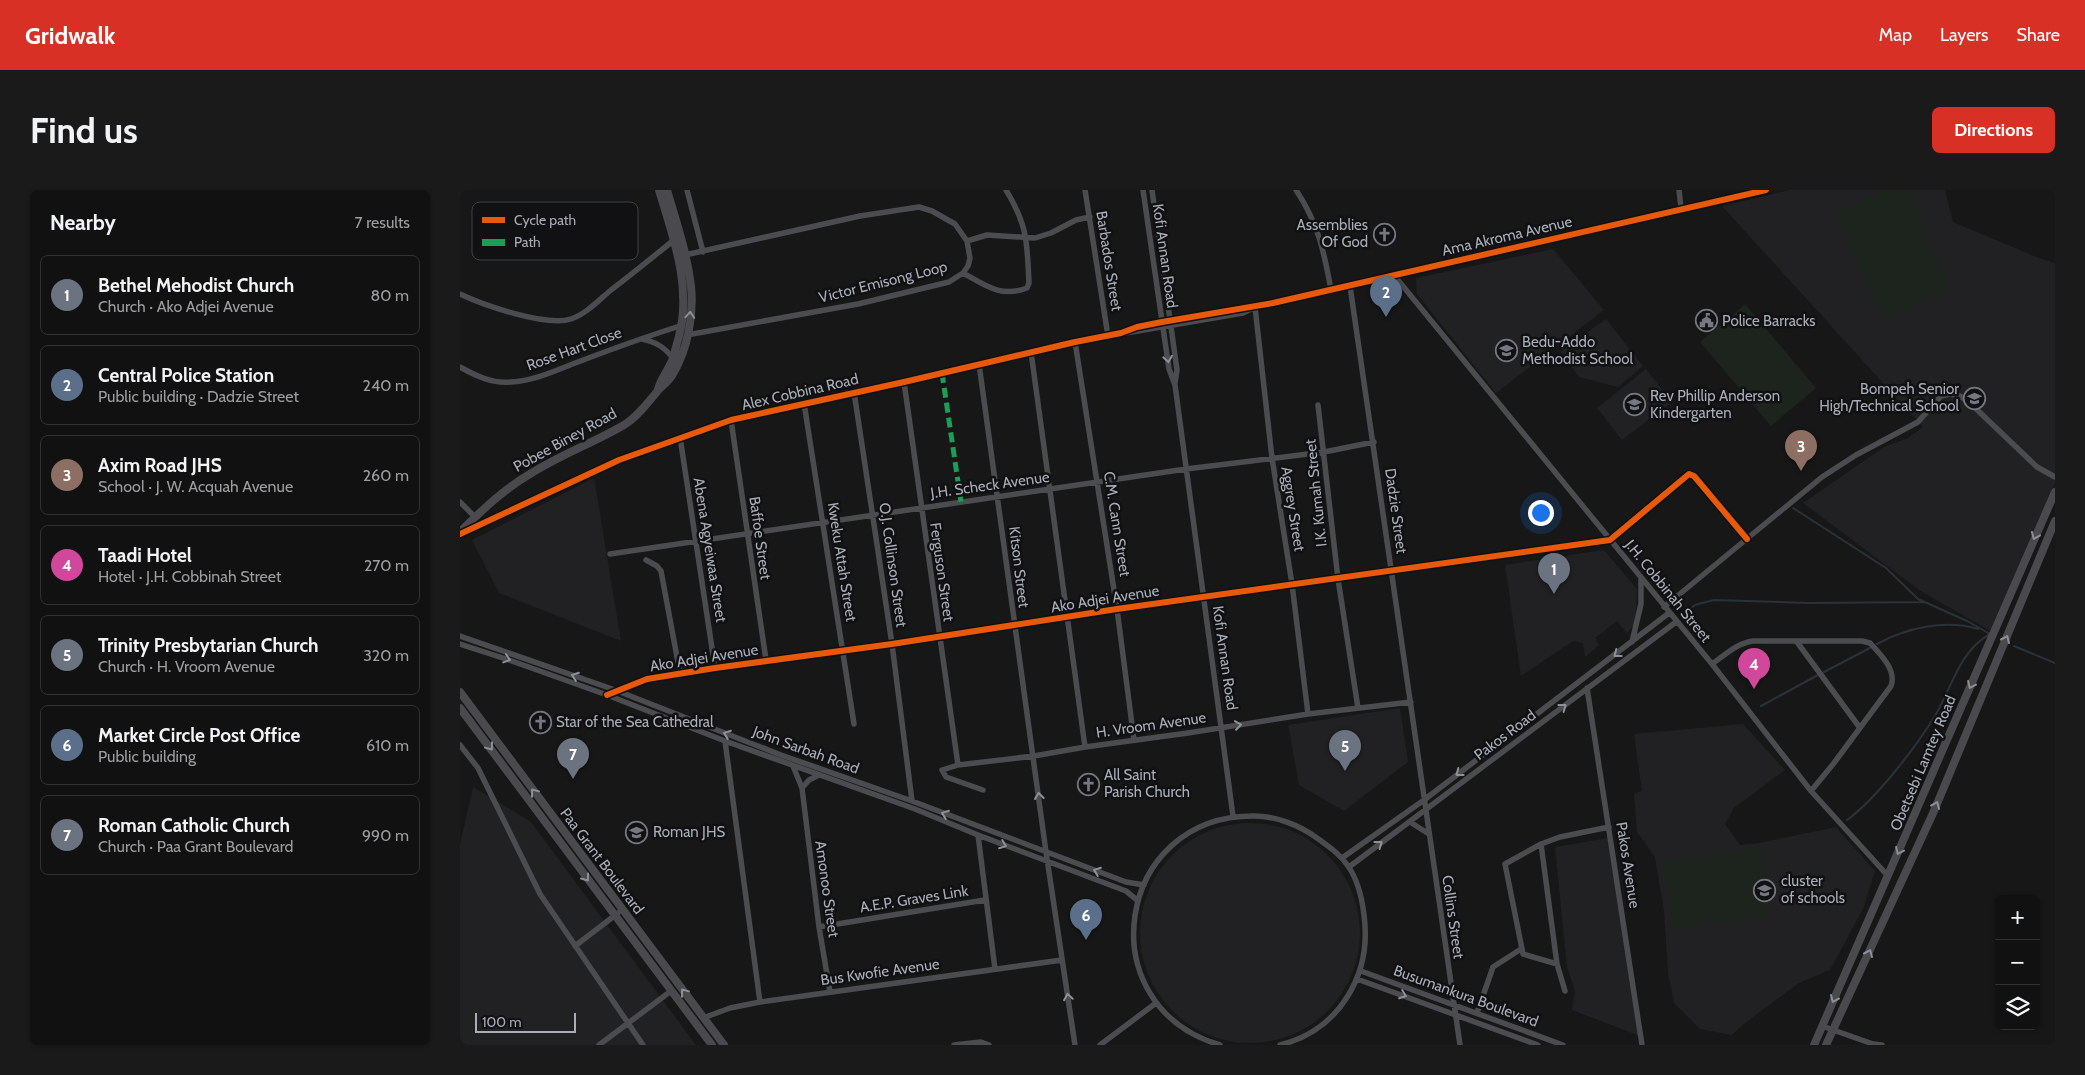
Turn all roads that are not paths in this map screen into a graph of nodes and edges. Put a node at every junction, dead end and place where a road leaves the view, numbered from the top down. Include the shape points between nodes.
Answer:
1 (659, 190) edge
2 (667, 190) edge
3 (687, 190) edge
4 (1006, 190) edge
5 (1085, 190) edge
6 (1143, 190) edge
7 (1152, 190) edge
8 (1296, 190) edge
9 (1680, 190) edge
10 (1766, 190) edge
11 (1681, 208) junction
12 (1090, 216) junction
13 (1027, 238) junction
14 (674, 240) junction
15 (967, 241) junction
16 (703, 252) junction
17 (685, 255) junction
18 (962, 273) junction
19 (1393, 274) junction
20 (1350, 286) junction
21 (1331, 290) junction
22 (460, 294) edge
23 (1254, 307) junction
24 (1170, 323) junction
25 (1162, 325) junction
26 (680, 326) junction
27 (687, 335) junction
28 (1108, 336) junction
29 (640, 339) junction
30 (1076, 342) junction
31 (1031, 352) junction
32 (673, 358) junction
33 (979, 364) junction
34 (460, 367) edge
35 (904, 382) junction
36 (1175, 385) junction
37 (658, 389) junction
38 (854, 392) junction
39 (804, 403) junction
40 (1318, 405) dead end
41 (731, 420) junction
42 (680, 437) junction
43 (1374, 442) junction
44 (1324, 452) junction
45 (1272, 458) junction
46 (1186, 469) junction
47 (2055, 477) edge
48 (1098, 482) junction
49 (1049, 489) junction
50 (2055, 492) edge
51 (998, 497) junction
52 (460, 502) edge
53 (920, 508) junction
54 (873, 515) junction
55 (475, 517) junction
56 (2055, 521) edge
57 (824, 522) junction
58 (460, 533) edge
59 (746, 533) junction
60 (1747, 539) junction
61 (1610, 540) junction
62 (695, 541) junction
63 (610, 554) dead end
64 (646, 560) dead end
65 (1392, 570) junction
66 (1641, 578) junction
67 (1338, 579) junction
68 (1292, 584) junction
69 (1203, 598) junction
70 (1664, 607) junction
71 (1117, 609) junction
72 (1669, 613) junction
73 (1066, 618) junction
74 (1676, 622) junction
75 (1014, 626) junction
76 (460, 636) edge
77 (939, 637) junction
78 (1632, 642) junction
79 (1797, 642) junction
80 (460, 644) edge
81 (892, 644) junction
82 (843, 651) junction
83 (766, 660) junction
84 (1712, 664) junction
85 (715, 668) junction
86 (680, 674) junction
87 (1587, 688) junction
88 (616, 690) junction
89 (460, 692) edge
90 (607, 695) junction
91 (1411, 702) junction
92 (460, 708) edge
93 (1358, 708) junction
94 (1308, 714) junction
95 (854, 724) dead end
96 (1222, 727) junction
97 (1860, 728) junction
98 (1134, 740) junction
99 (725, 741) junction
100 (460, 745) edge
101 (1085, 746) junction
102 (1034, 756) junction
103 (793, 766) junction
104 (958, 766) junction
105 (819, 775) junction
106 (802, 788) junction
107 (982, 790) dead end
108 (1811, 790) junction
109 (1424, 800) junction
110 (912, 801) junction
111 (1426, 810) junction
112 (1233, 816) junction
113 (1410, 822) junction
114 (1609, 827) junction
115 (1429, 834) junction
116 (978, 835) junction
117 (1542, 844) junction
118 (1046, 852) junction
119 (1342, 858) junction
120 (1048, 862) junction
121 (1349, 867) junction
122 (1888, 876) junction
123 (1144, 885) junction
124 (985, 900) junction
125 (1138, 900) junction
126 (622, 910) junction
127 (615, 916) junction
128 (819, 927) junction
129 (575, 946) junction
130 (1520, 950) junction
131 (1062, 960) junction
132 (1557, 964) junction
133 (994, 969) junction
134 (1361, 971) junction
135 (1357, 979) junction
136 (671, 991) junction
137 (1565, 991) dead end
138 (830, 992) junction
139 (760, 1002) junction
140 (1156, 1003) junction
141 (1453, 1004) junction
142 (1477, 1013) junction
143 (1454, 1014) junction
144 (703, 1018) junction
145 (628, 1024) junction
146 (1822, 1026) junction
147 (1833, 1031) junction
148 (599, 1045) edge
149 (643, 1045) edge
150 (712, 1045) edge
151 (724, 1045) edge
152 (954, 1045) edge
153 (989, 1045) edge
154 (1075, 1045) edge
155 (1100, 1045) edge
156 (1220, 1045) edge
157 (1280, 1045) edge
158 (1460, 1045) edge
159 (1538, 1045) edge
160 (1563, 1045) edge
161 (1642, 1045) edge
162 (1814, 1045) edge
163 (1826, 1045) edge
164 (1882, 1045) edge

1 - 14 main road, Pobee Biney Road
2 - 17 main road, Pobee Biney Road
3 - 16 street
4 - 13 street
5 - 12 street, Barbados Street
6 - 25 street, Kofi Annan Road
7 - 24 street, Kofi Annan Road
8 - 21 street via 1319,232
9 - 11 street
10 - 11 street, Ama Akroma Avenue
11 - 19 street, Ama Akroma Avenue
12 - 13 street via 1035,238
12 - 28 street, Barbados Street
13 - 15 street via 987,235
13 - 18 street via 1027,288 1007,293 994,290
14 - 22 street via 571,319 549,320 514,313
14 - 26 main road, Pobee Biney Road via 681,267
15 - 16 street via 954,224 919,206 860,216
15 - 18 street, Victor Emisong Loop via 970,258
16 - 17 street
27 -> 17 main road, Pobee Biney Road via 691,288
18 - 27 street, Victor Emisong Loop via 949,282 858,304
19 - 20 street, Ama Akroma Avenue
19 - 61 street, J.H. Cobbinah Street
20 - 21 street, Ama Akroma Avenue
20 - 43 street, Dadzie Street
21 - 23 street, Ama Akroma Avenue
23 - 24 street, Ama Akroma Avenue via 1243,312
23 - 45 street, Aggrey Street
24 - 25 street, Ama Akroma Avenue
24 - 36 street, Kofi Annan Road
25 - 28 street, Alex Cobbina Road via 1137,327
25 -> 36 street, Kofi Annan Road
26 - 29 street, Rose Hart Close
26 - 32 main road, Pobee Biney Road
27 - 37 main road, Pobee Biney Road via 673,374 665,386
28 - 30 street, Alex Cobbina Road
29 - 32 street, Rose Hart Close via 658,344
29 - 34 street, Rose Hart Close via 536,378 513,382 484,378
30 - 31 street, Alex Cobbina Road
30 - 48 street, C.M. Cann Street
31 - 33 street, Alex Cobbina Road
31 - 49 street
32 - 37 main road, Pobee Biney Road
33 - 35 street, Alex Cobbina Road
33 - 51 street, Kitson Street
35 - 38 street, Alex Cobbina Road
35 - 53 street, Ferguson Street
36 - 46 street, Kofi Annan Road
37 - 55 main road, Pobee Biney Road via 626,424 528,474
38 - 39 street, Alex Cobbina Road
38 - 54 street, O.J. Collinson Street
39 - 41 street, Alex Cobbina Road
39 - 57 street, Kweku Attah Street
40 - 44 street, I.K. Kumah Street
41 - 42 street, Alex Cobbina Road
41 - 59 street, Baffoe Street
42 - 58 street, Alex Cobbina Road via 582,477
42 - 62 street, Abena Agyeiwaa Street
43 - 44 street, J.H. Scheck Avenue
43 - 65 street, Dadzie Street
44 - 45 street, J.H. Scheck Avenue
44 - 67 street, I.K. Kumah Street
45 - 46 street, J.H. Scheck Avenue
45 - 68 street, Aggrey Street
46 - 48 street, J.H. Scheck Avenue
46 - 69 street, Kofi Annan Road
47 - 60 street via 2037,466 1970,402 1950,394 1935,401 1928,412 1907,430 1856,455 1822,477
48 - 49 street, J.H. Scheck Avenue
48 - 71 street, C.M. Cann Street
49 - 51 street, J.H. Scheck Avenue
49 - 73 street
50 -> 122 main road, Obetsebi Lamtey Road
51 - 53 street, J.H. Scheck Avenue
51 - 75 street, Kitson Street
52 - 55 street
53 - 54 street, J.H. Scheck Avenue
53 - 77 street, Ferguson Street
54 - 57 street, J.H. Scheck Avenue
54 - 81 street, O.J. Collinson Street
55 - 58 main road, Pobee Biney Road
147 -> 56 main road, Obetsebi Lamtey Road via 1934,811
57 - 59 street, J.H. Scheck Avenue
57 - 82 street, Kweku Attah Street
59 - 62 street, J.H. Scheck Avenue
59 - 83 street, Baffoe Street
60 - 61 street via 1689,474
60 - 70 street
61 - 65 street, Ako Adjei Avenue
61 - 66 street, J.H. Cobbinah Street
62 - 63 street, J.H. Scheck Avenue
62 - 85 street, Abena Agyeiwaa Street
64 - 86 street via 661,572
65 - 67 street, Ako Adjei Avenue
65 - 91 street, Dadzie Street
66 - 70 street, J.H. Cobbinah Street
66 - 78 street via 1640,604
67 - 68 street, Ako Adjei Avenue
67 - 93 street, I.K. Kumah Street
68 - 69 street, Ako Adjei Avenue
68 - 94 street, Aggrey Street
69 - 71 street, Ako Adjei Avenue
69 - 96 street, Kofi Annan Road
70 - 72 street, J.H. Cobbinah Street
71 - 73 street, Ako Adjei Avenue
71 - 98 street, C.M. Cann Street
72 - 74 street, J.H. Cobbinah Street
72 - 78 street, Pakos Road
73 - 75 street, Ako Adjei Avenue
73 - 101 street
74 - 84 street, J.H. Cobbinah Street
74 - 87 street, Pakos Road
75 - 77 street, Ako Adjei Avenue
75 - 102 street, Kitson Street
88 -> 76 street, John Sarbah Road
77 - 81 street, Ako Adjei Avenue
77 - 104 street, Ferguson Street
78 -> 109 street, Pakos Road
79 - 84 street via 1745,642
79 - 97 street
79 - 97 street via 1862,641 1875,648 1892,672 1893,679
80 -> 90 street, John Sarbah Road
81 - 82 street, Ako Adjei Avenue
81 - 110 street, O.J. Collinson Street
82 - 83 street, Ako Adjei Avenue
82 - 95 street, Kweku Attah Street
83 - 85 street, Ako Adjei Avenue
84 - 108 street, J.H. Cobbinah Street
85 - 86 street, Ako Adjei Avenue
86 - 88 street, Ako Adjei Avenue via 647,679
111 -> 87 street, Pakos Road
87 - 114 street, Pakos Avenue
88 - 90 street, Ako Adjei Avenue
110 -> 88 street, John Sarbah Road
126 -> 89 main road, Paa Grant Boulevard
90 - 99 street, John Sarbah Road
91 - 93 street, H. Vroom Avenue
91 - 109 street, Dadzie Street
92 -> 127 main road, Paa Grant Boulevard
93 - 94 street, H. Vroom Avenue
96 -> 94 street, H. Vroom Avenue
96 - 98 street, H. Vroom Avenue
96 - 112 street, Kofi Annan Road
97 - 108 street
98 - 101 street, H. Vroom Avenue
99 - 103 street, John Sarbah Road
99 - 139 street
100 - 129 street via 478,768 540,894
101 - 102 street, H. Vroom Avenue
102 - 104 street, H. Vroom Avenue
118 -> 102 street, Kitson Street
103 - 105 street, John Sarbah Road
103 - 106 street, Amonoo Street
104 - 107 street via 945,768 943,774
105 - 106 street
105 - 116 street, John Sarbah Road
106 - 128 street, Amonoo Street
108 - 122 street, J.H. Cobbinah Street
109 - 111 street, Collins Street
109 - 119 street, Pakos Road
118 -> 110 street, John Sarbah Road
111 - 113 street, Pakos Road
111 - 115 street, Collins Street
112 - 119 street via 1283,820 1308,831
112 - 123 street via 1201,826 1175,842 1154,864
113 - 115 street
121 -> 113 street, Pakos Road
114 - 117 street
114 - 161 street, Pakos Avenue
115 - 141 street, Collins Street
116 -> 120 street, John Sarbah Road
116 - 124 street
117 - 130 street via 1505,864
117 - 132 street
118 - 120 street, Kitson Street
123 -> 118 street, John Sarbah Road via 1126,882
119 - 121 street
120 - 125 street, John Sarbah Road via 1126,890
120 - 131 street, Kitson Street
121 - 134 street via 1362,900 1367,936
122 -> 146 main road, Obetsebi Lamtey Road
123 - 125 street
124 - 128 street, A.E.P. Graves Link
124 - 133 street
125 - 140 street via 1133,937 1136,960
126 - 127 street
144 -> 126 main road, Paa Grant Boulevard
127 - 129 street
127 - 136 main road, Paa Grant Boulevard
128 - 138 street, Amonoo Street
129 - 145 street
130 - 132 street via 1525,956
130 - 142 street via 1493,967
131 - 133 street, Bus Kwofie Avenue
154 -> 131 street, Kitson Street
132 - 137 street
133 - 138 street, Bus Kwofie Avenue
134 - 135 street
134 - 141 street, Busumankura Boulevard
135 -> 143 street, Busumankura Boulevard
135 - 157 street via 1346,1000 1324,1024 1295,1041
136 - 145 street
136 - 150 main road, Paa Grant Boulevard
138 - 139 street, Bus Kwofie Avenue
139 - 144 street, Bus Kwofie Avenue
140 - 155 street
140 - 156 street via 1178,1024 1204,1040
141 - 142 street, Busumankura Boulevard
141 - 143 street
142 - 160 street, Busumankura Boulevard
143 - 158 street
143 - 159 street, Busumankura Boulevard
144 - 151 main road, Paa Grant Boulevard
145 - 148 street
145 - 149 street
146 - 147 street
146 - 162 main road, Obetsebi Lamtey Road
147 - 163 main road, Obetsebi Lamtey Road
147 - 164 street
152 - 153 street via 981,1042

